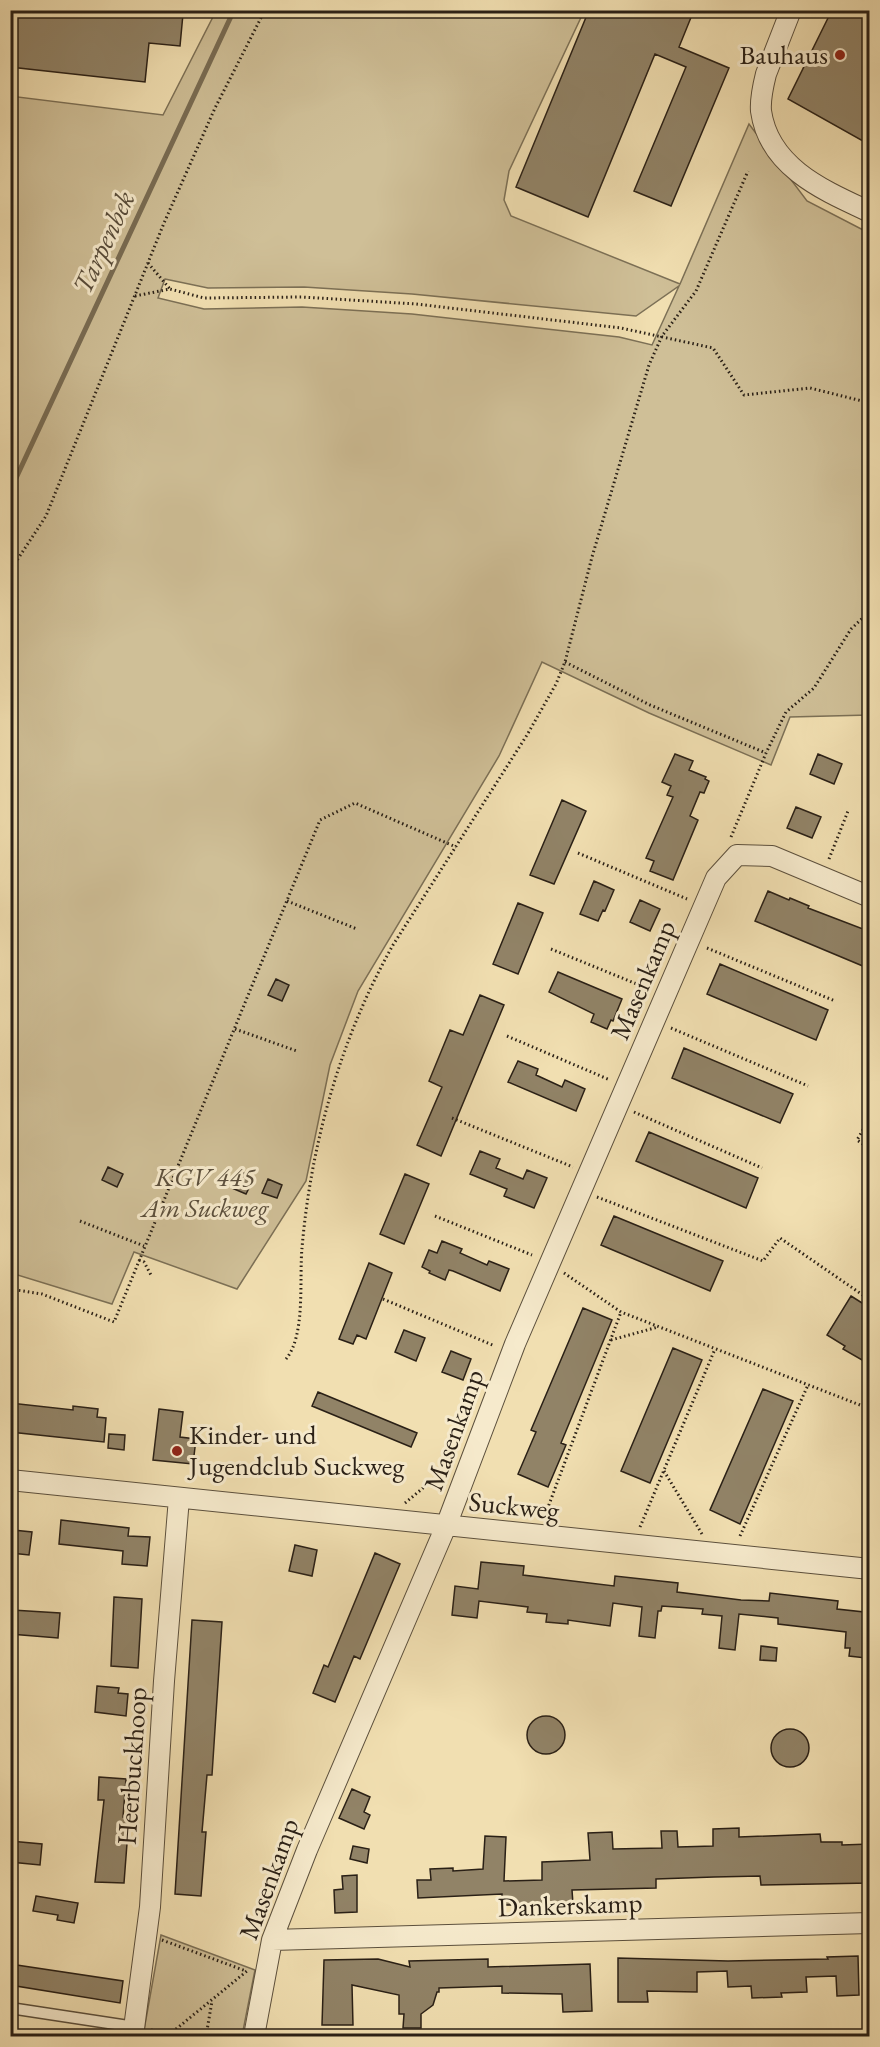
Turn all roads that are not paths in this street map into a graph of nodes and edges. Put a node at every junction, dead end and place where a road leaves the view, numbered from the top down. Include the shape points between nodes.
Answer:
1 (791, 10) edge
2 (870, 212) edge
3 (870, 897) edge
4 (10, 1480) edge
5 (179, 1498) junction
6 (447, 1526) junction
7 (870, 1569) edge
8 (870, 1923) edge
9 (272, 1940) junction
10 (10, 2008) edge
11 (134, 2032) edge
12 (254, 2037) edge

1 - 2 street via 763,85 761,113 767,131 783,158 801,176
3 - 6 street, Masenkamp via 772,856 737,855 717,878 511,1353
4 - 5 street, Suckweg
5 - 6 street, Suckweg
5 - 11 street, Heerbuckhoop via 147,1934
6 - 7 street, Suckweg
6 - 9 street, Masenkamp
8 - 9 street, Dankerskamp
9 - 12 street, Masenkamp via 256,1974
10 - 11 lane

